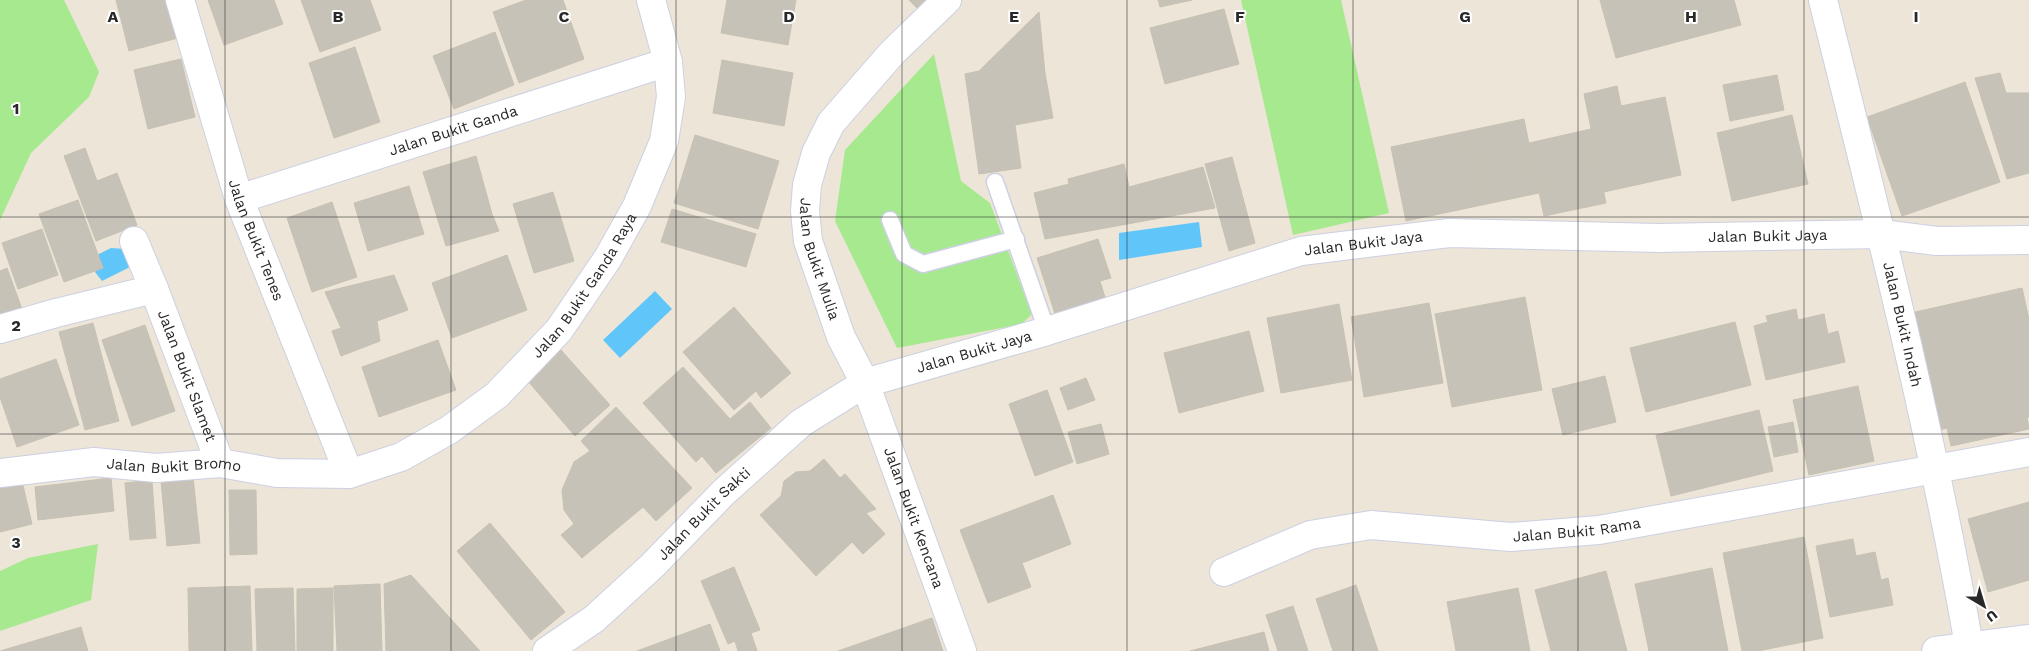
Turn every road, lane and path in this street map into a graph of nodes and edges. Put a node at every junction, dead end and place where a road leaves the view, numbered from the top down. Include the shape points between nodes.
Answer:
1 (180, 0) edge
2 (651, 0) edge
3 (946, 0) edge
4 (1823, 0) edge
5 (668, 62) junction
6 (995, 182) dead end
7 (238, 199) junction
8 (890, 220) dead end
9 (1881, 234) junction
10 (1016, 239) junction
11 (2029, 240) edge
12 (134, 241) dead end
13 (154, 289) junction
14 (0, 329) edge
15 (1047, 331) junction
16 (865, 383) junction
17 (2029, 452) edge
18 (220, 463) junction
19 (1935, 468) junction
20 (0, 473) edge
21 (349, 474) junction
22 (1224, 572) dead end
23 (2029, 639) edge
24 (1970, 648) edge
25 (547, 651) edge
26 (962, 651) edge
27 (1936, 651) edge

1 - 7 street, Jalan Bukit Tenes
2 - 5 street, Jalan Bukit Ganda Raya
3 - 16 street, Jalan Bukit Mulia via 892,53 831,123 816,153 807,186 808,241 840,336
4 - 9 street, Jalan Bukit Indah
5 - 7 street, Jalan Bukit Ganda
5 - 21 street, Jalan Bukit Ganda Raya via 671,97 660,149 637,206 608,258 560,330 498,395 449,430 401,457
6 - 10 lane
7 - 21 street, Jalan Bukit Tenes
8 - 10 lane via 904,254 923,264
9 - 11 street, Jalan Bukit Jaya via 1937,241
9 - 15 street, Jalan Bukit Jaya via 1658,238 1449,233 1301,251
9 - 19 street, Jalan Bukit Indah
10 - 15 lane
12 - 13 street, Jalan Bukit Slamet
13 - 14 street
13 - 18 street, Jalan Bukit Slamet
15 - 16 street, Jalan Bukit Jaya
16 - 25 street, Jalan Bukit Sakti via 800,423 724,492 609,606
16 - 26 street, Jalan Bukit Kencana
17 - 19 street, Jalan Bukit Rama
18 - 20 street, Jalan Bukit Bromo via 156,468 94,462
18 - 21 street, Jalan Bukit Bromo via 277,473
19 - 22 street, Jalan Bukit Rama via 1599,530 1511,537 1371,524 1310,534
19 - 24 street, Jalan Bukit Indah
23 - 24 street
24 - 27 street

